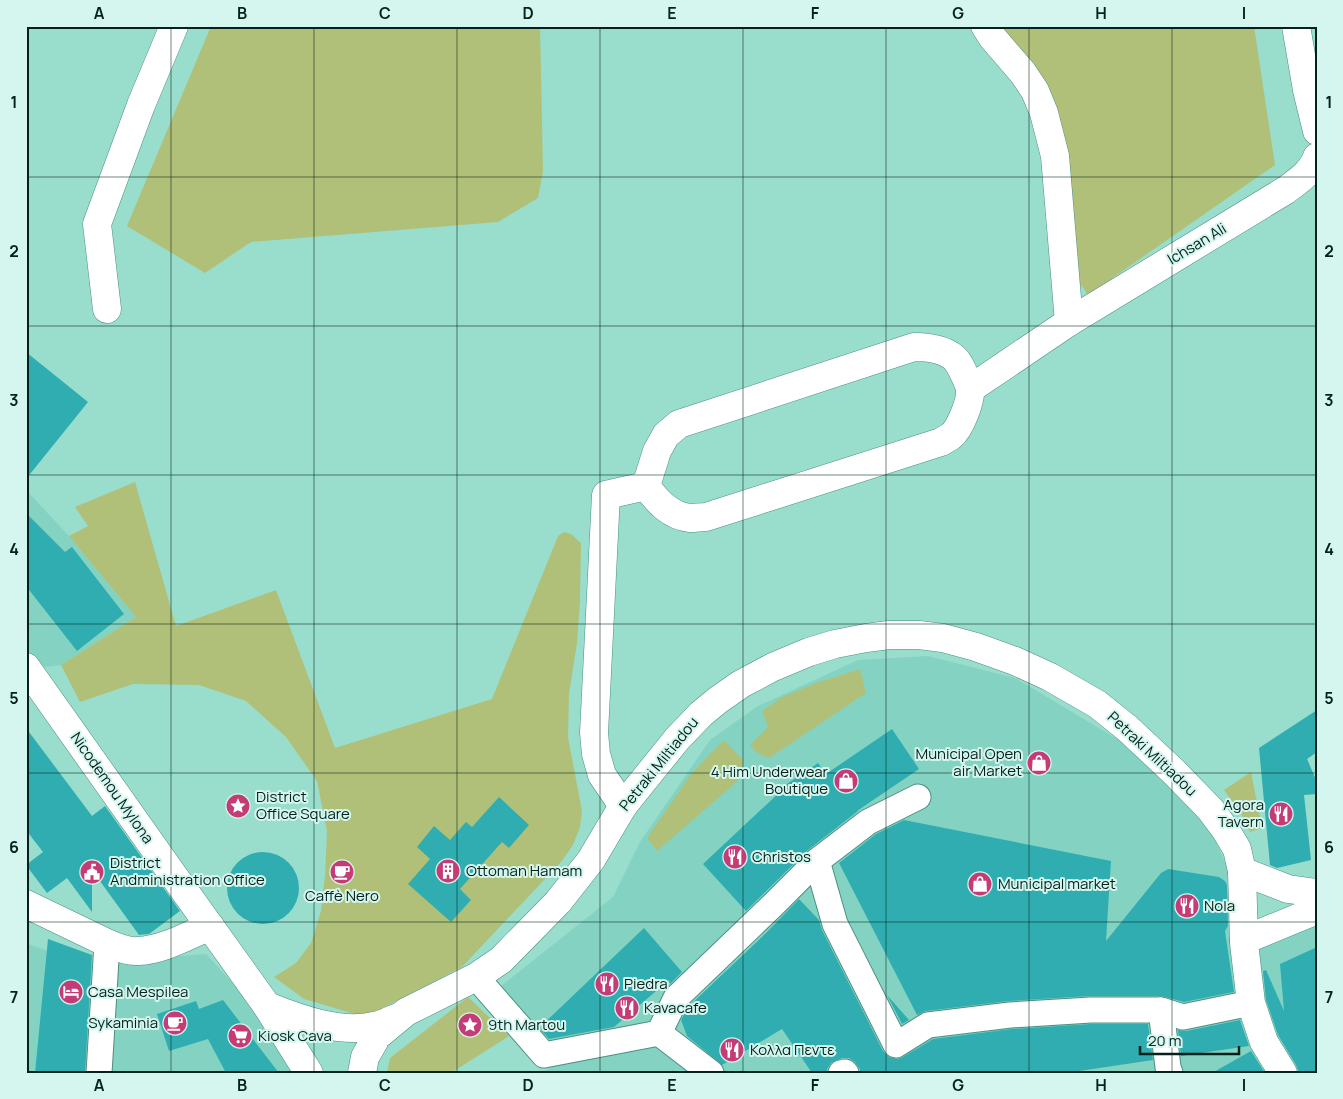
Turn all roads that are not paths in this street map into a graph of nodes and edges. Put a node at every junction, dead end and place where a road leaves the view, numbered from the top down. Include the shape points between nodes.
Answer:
1 (174, 26) edge
2 (985, 26) edge
3 (1296, 26) edge
4 (1317, 131) edge
5 (1317, 157) edge
6 (107, 309) dead end
7 (1069, 322) junction
8 (970, 389) junction
9 (646, 486) junction
10 (28, 672) edge
11 (918, 797) dead end
12 (623, 806) junction
13 (817, 862) junction
14 (1242, 871) junction
15 (1317, 893) edge
16 (26, 904) edge
17 (1317, 910) edge
18 (210, 926) junction
19 (1244, 940) junction
20 (107, 944) junction
21 (476, 977) junction
22 (1251, 1003) junction
23 (268, 1006) junction
24 (1161, 1010) junction
25 (406, 1012) junction
26 (660, 1033) junction
27 (99, 1073) edge
28 (310, 1073) edge
29 (362, 1073) edge
30 (711, 1073) edge
31 (1170, 1073) edge
32 (1283, 1073) edge

1 - 6 street via 97,224
2 - 7 street via 1023,73 1044,113 1056,156
3 - 4 street via 1306,90
5 - 7 street, Ichsan Ali via 1304,176 1286,190
7 - 8 street, Ichsan Ali
8 - 9 street via 967,408 959,426 941,442 706,517 689,518 672,512 660,504
8 - 9 street via 956,361 930,348 914,347 679,424 666,435 657,450
9 - 12 street via 606,495 594,733 602,775
10 - 18 street, Nicodemou Mylona
11 - 13 street via 868,822
12 - 14 street, Petraki Miltiadou via 701,714 741,684 809,652 835,644 866,638 918,635 976,647 1015,661 1097,704 1134,734 1210,809 1236,849
12 - 21 street, Petraki Miltiadou via 591,860 558,902 501,960
13 - 24 street via 835,924 896,1045 928,1025 1019,1014
13 - 26 street via 676,998
14 - 15 street via 1288,889
14 - 19 street, Petraki Miltiadou
16 - 20 street
17 - 19 street
18 - 20 street via 162,947 137,952
18 - 23 street, Nicodemou Mylona
19 - 22 street, Petraki Miltiadou
20 - 27 street
21 - 25 street, Petraki Miltiadou
21 - 26 street via 544,1055
22 - 24 street via 1183,1017
22 - 32 street, Petraki Miltiadou via 1264,1042
23 - 25 street via 309,1022 353,1029 378,1025
23 - 28 street, Nicodemou Mylona
24 - 31 street
25 - 29 street, Petraki Miltiadou via 377,1036 365,1057
26 - 30 street

